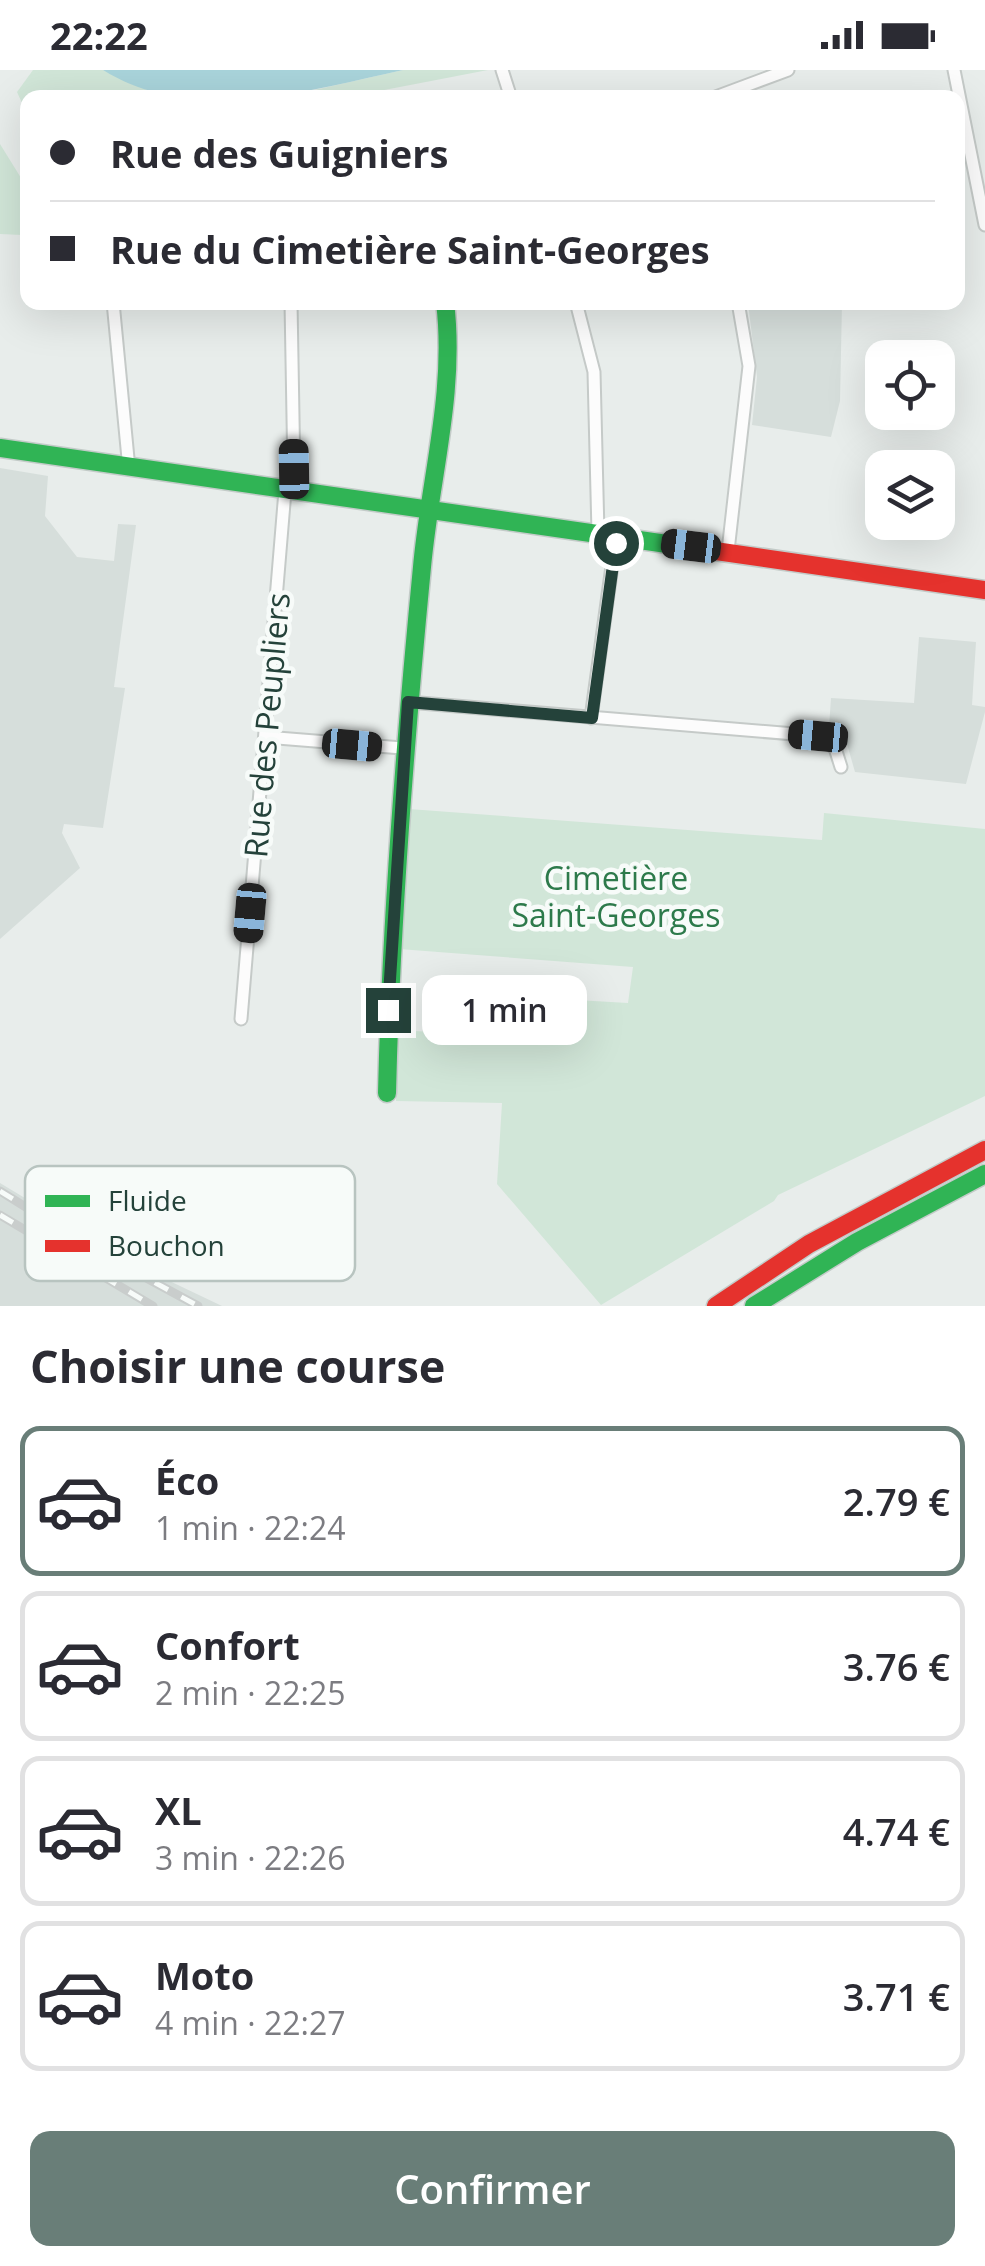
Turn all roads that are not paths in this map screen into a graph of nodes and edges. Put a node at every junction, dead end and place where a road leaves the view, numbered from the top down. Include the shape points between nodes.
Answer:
1 (788, 70) edge
2 (734, 90) edge
3 (965, 125) edge
4 (985, 225) edge
5 (114, 310) edge
6 (291, 310) edge
7 (447, 310) edge
8 (578, 310) edge
9 (739, 310) edge
10 (0, 448) edge
11 (128, 469) junction
12 (285, 491) junction
13 (428, 510) junction
14 (607, 535) junction
15 (728, 551) junction
16 (985, 590) edge
17 (408, 702) junction
18 (592, 718) junction
19 (264, 737) junction
20 (402, 748) junction
21 (841, 767) dead end
22 (241, 1019) dead end
23 (387, 1093) dead end
24 (985, 1136) edge
25 (985, 1150) edge
26 (985, 1174) edge
27 (922, 1180) junction
28 (716, 1306) edge
29 (754, 1306) edge

1 - 2 street
3 - 4 street
5 - 11 street
6 - 12 street, Rue des Peupliers via 294,475
7 - 13 main road via 453,344
8 - 14 street via 594,372
9 - 15 street via 749,366
10 - 11 main road
11 - 12 main road
12 - 13 main road
12 - 19 street, Rue des Peupliers
13 - 14 main road
13 - 17 main road
14 - 15 main road
14 - 18 street
15 - 16 main road
17 - 18 street
17 - 20 main road
18 - 21 street via 818,736 834,748
19 - 20 street
19 - 22 street, Rue des Peupliers
20 - 23 main road
24 - 27 main road
25 - 27 main road
26 - 29 main road
27 - 28 main road

